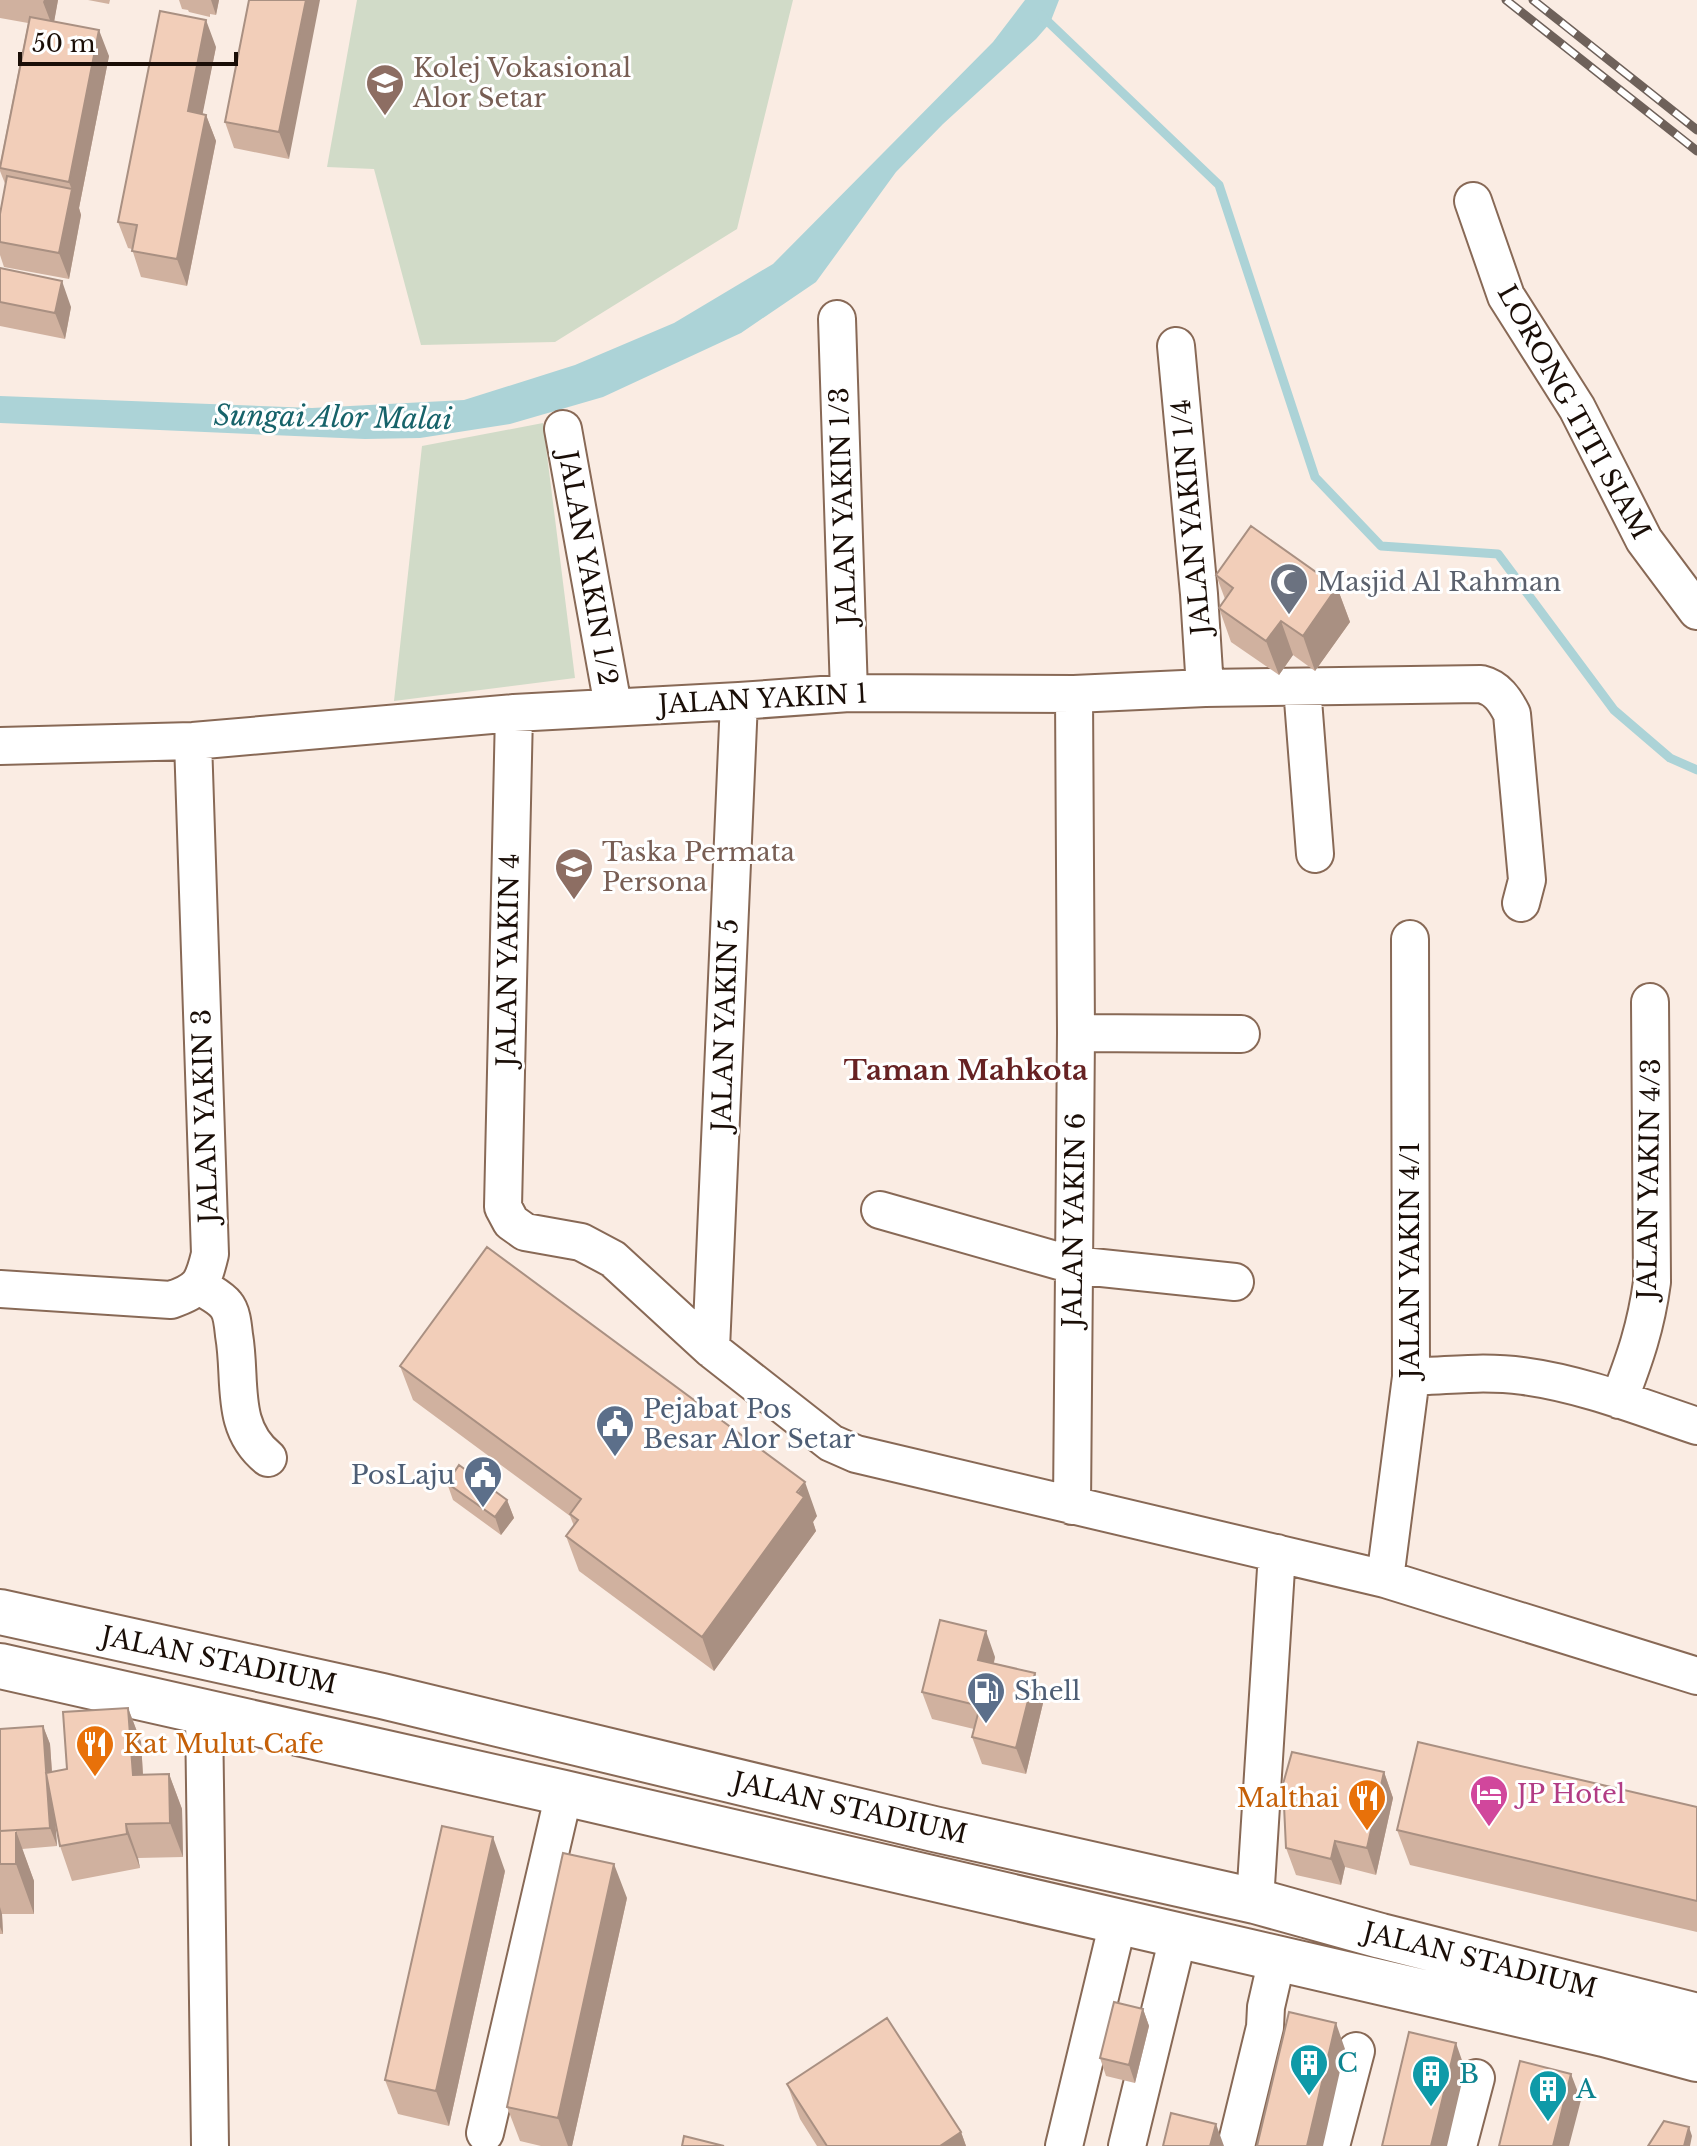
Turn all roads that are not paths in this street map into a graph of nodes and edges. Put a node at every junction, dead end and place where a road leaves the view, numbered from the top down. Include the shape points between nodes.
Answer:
1 (1473, 201) dead end
2 (837, 319) dead end
3 (1176, 346) dead end
4 (563, 429) dead end
5 (1697, 611) edge
6 (1302, 687) junction
7 (1205, 688) junction
8 (849, 693) junction
9 (1074, 694) junction
10 (739, 701) junction
11 (613, 706) junction
12 (514, 713) junction
13 (193, 741) junction
14 (0, 746) edge
15 (1315, 854) dead end
16 (1521, 903) dead end
17 (1410, 939) dead end
18 (1650, 1002) dead end
19 (1076, 1033) junction
20 (1241, 1034) dead end
21 (880, 1210) dead end
22 (1073, 1265) junction
23 (1235, 1282) dead end
24 (200, 1286) junction
25 (0, 1289) edge
26 (711, 1349) junction
27 (1411, 1377) junction
28 (1619, 1400) junction
29 (1697, 1426) edge
30 (268, 1458) dead end
31 (1072, 1506) junction
32 (1277, 1553) junction
33 (1385, 1579) junction
34 (0, 1612) edge
35 (0, 1666) edge
36 (1697, 1676) edge
37 (204, 1713) junction
38 (564, 1793) junction
39 (1255, 1901) junction
40 (1118, 1922) junction
41 (1178, 1937) junction
42 (1277, 1959) junction
43 (1697, 2016) edge
44 (1356, 2051) dead end
45 (1697, 2059) edge
46 (1476, 2078) dead end
47 (485, 2133) dead end
48 (210, 2146) edge
49 (1064, 2146) edge
50 (1127, 2146) edge
51 (1236, 2146) edge
52 (1331, 2146) edge
53 (1458, 2146) edge

1 - 5 street, LORONG TITI SIAM via 1506,296 1577,408 1644,540
2 - 8 street, JALAN YAKIN 1/3
3 - 7 street, JALAN YAKIN 1/4
4 - 11 street, JALAN YAKIN 1/2
6 - 7 street, JALAN YAKIN 1
6 - 15 street
6 - 16 street, JALAN YAKIN 1 via 1492,687 1512,714 1527,880
7 - 9 street, JALAN YAKIN 1
8 - 9 street, JALAN YAKIN 1
8 - 10 street, JALAN YAKIN 1
9 - 19 street, JALAN YAKIN 6
10 - 11 street, JALAN YAKIN 1
10 - 26 street, JALAN YAKIN 5
11 - 12 street, JALAN YAKIN 1
12 - 13 street, JALAN YAKIN 1
12 - 26 street, JALAN YAKIN 4 via 503,1207 525,1232 581,1242 613,1259
13 - 14 street, JALAN YAKIN 1
13 - 24 street, JALAN YAKIN 3 via 210,1254
17 - 27 street, JALAN YAKIN 4/1
18 - 28 street, JALAN YAKIN 4/3 via 1652,1282 1639,1347
19 - 20 street
19 - 22 street, JALAN YAKIN 6
21 - 22 street
22 - 23 street
22 - 31 street, JALAN YAKIN 6
24 - 25 street via 171,1300
24 - 30 street via 226,1305 236,1345 243,1424
26 - 31 street via 831,1443 856,1454
27 - 28 street via 1522,1376
27 - 33 street, JALAN YAKIN 4/1
28 - 29 street
31 - 32 street
32 - 33 street
32 - 39 street
33 - 36 street
34 - 39 main road, JALAN STADIUM
35 - 37 main road, JALAN STADIUM
37 - 38 main road, JALAN STADIUM
37 - 48 street
38 - 40 main road, JALAN STADIUM
38 - 47 street
39 - 43 main road, JALAN STADIUM
40 - 41 main road, JALAN STADIUM
40 - 49 street
41 - 42 main road, JALAN STADIUM
41 - 50 street
42 - 45 main road, JALAN STADIUM
42 - 51 street
44 - 52 street
46 - 53 street

